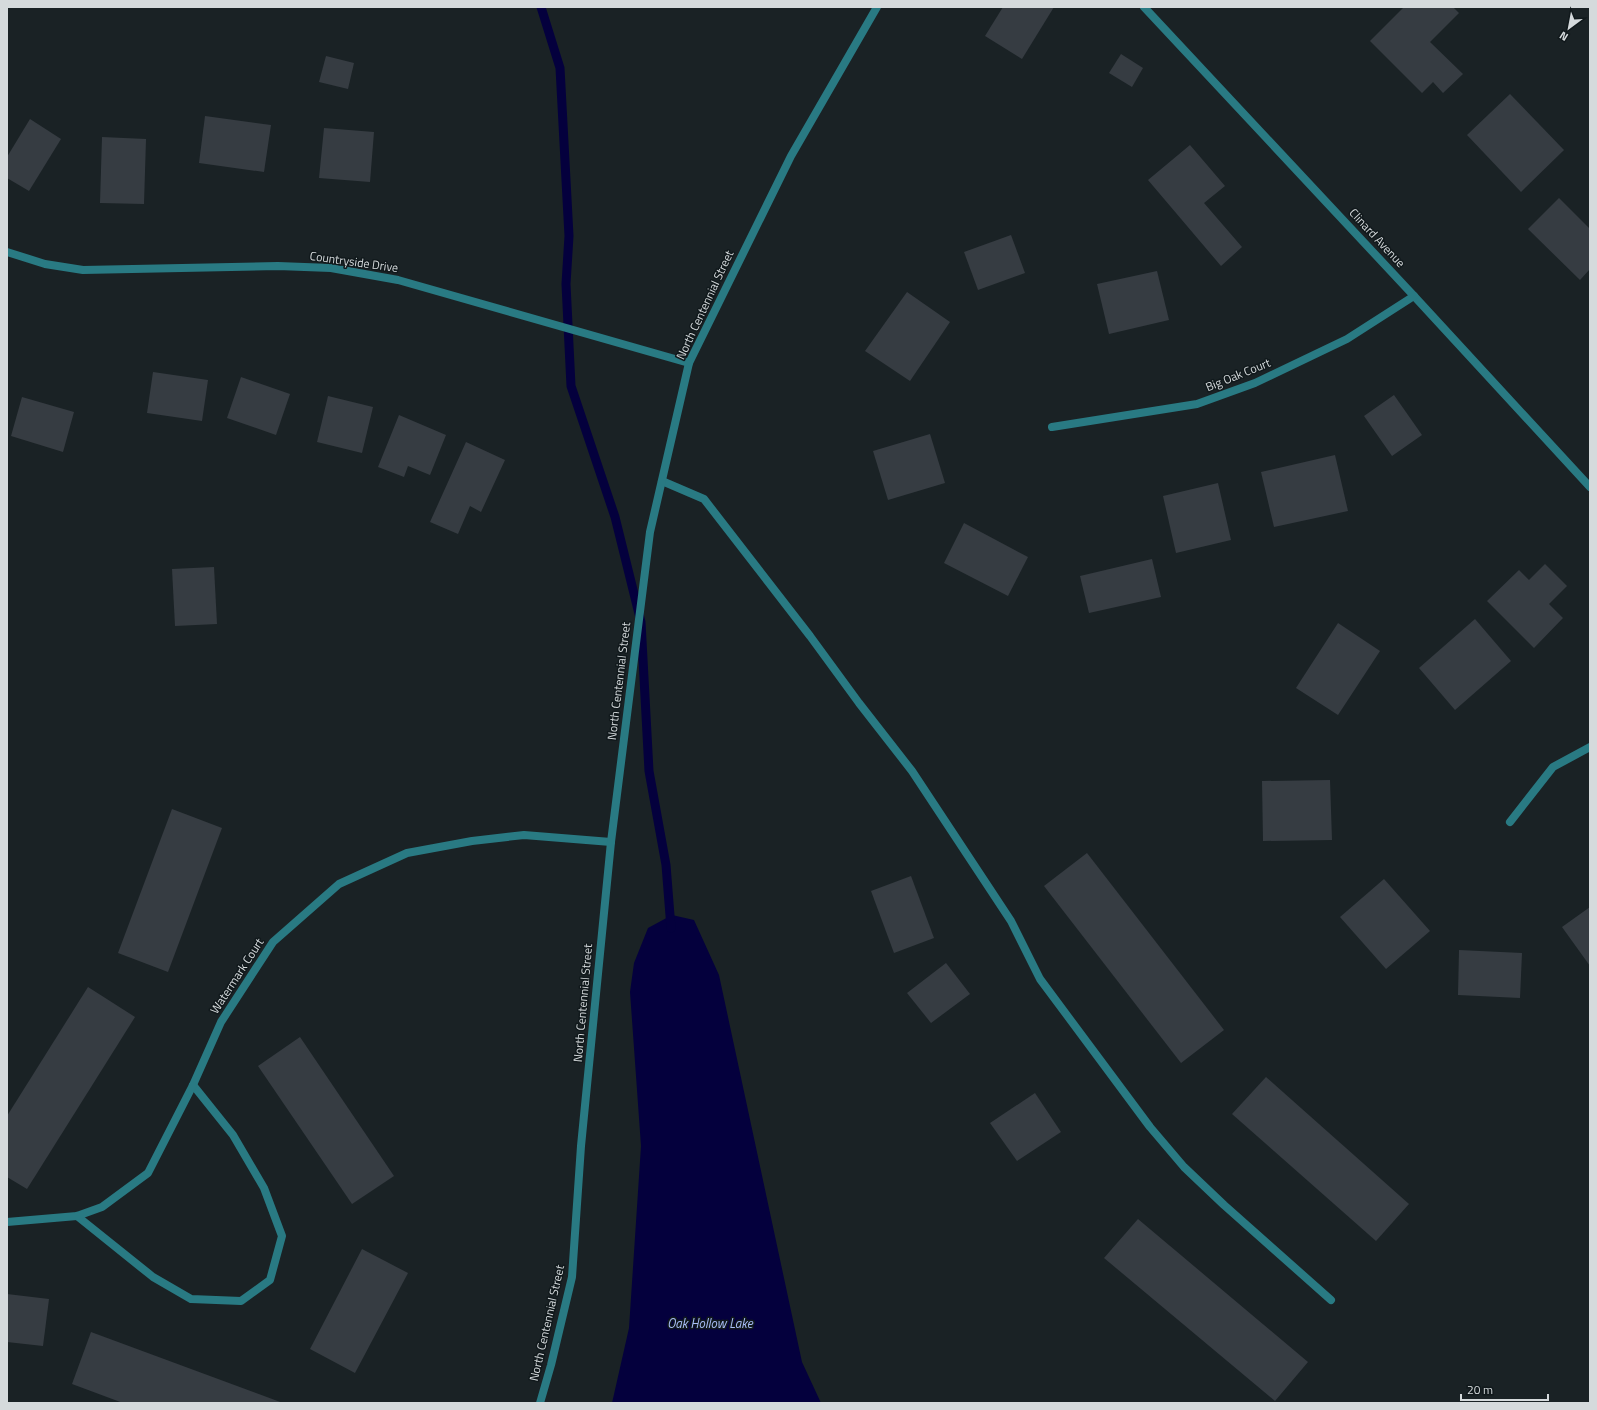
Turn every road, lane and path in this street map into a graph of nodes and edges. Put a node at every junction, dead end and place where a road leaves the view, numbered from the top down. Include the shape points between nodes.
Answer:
1 (877, 7) edge
2 (1144, 7) edge
3 (7, 252) edge
4 (1414, 296) junction
5 (689, 363) junction
6 (1052, 428) dead end
7 (662, 481) junction
8 (1590, 487) edge
9 (1590, 747) edge
10 (1510, 822) dead end
11 (611, 842) junction
12 (193, 1085) junction
13 (77, 1216) junction
14 (7, 1222) edge
15 (1331, 1300) dead end
16 (540, 1403) edge

1 - 5 street, North Centennial Street via 791,156
2 - 4 street, Clinard Avenue
3 - 5 street, Countryside Drive via 45,264 84,270 278,266 331,268 398,280
4 - 6 street, Big Oak Court via 1347,339 1255,384 1196,404
4 - 8 street, Clinard Avenue
5 - 7 street, North Centennial Street
7 - 11 street, North Centennial Street via 650,532
7 - 15 street via 704,499 912,771 1011,921 1040,979 1150,1127 1190,1172
9 - 10 street via 1553,767
11 - 12 street, Watermark Court via 524,834 472,841 407,853 339,884 273,942 221,1022
11 - 16 street, North Centennial Street via 581,1146 572,1276 552,1365
12 - 13 street, Watermark Court via 148,1172 102,1207
12 - 13 street via 232,1135 264,1188 282,1236 270,1280 241,1300 191,1299 153,1277
13 - 14 street, Watermark Court

